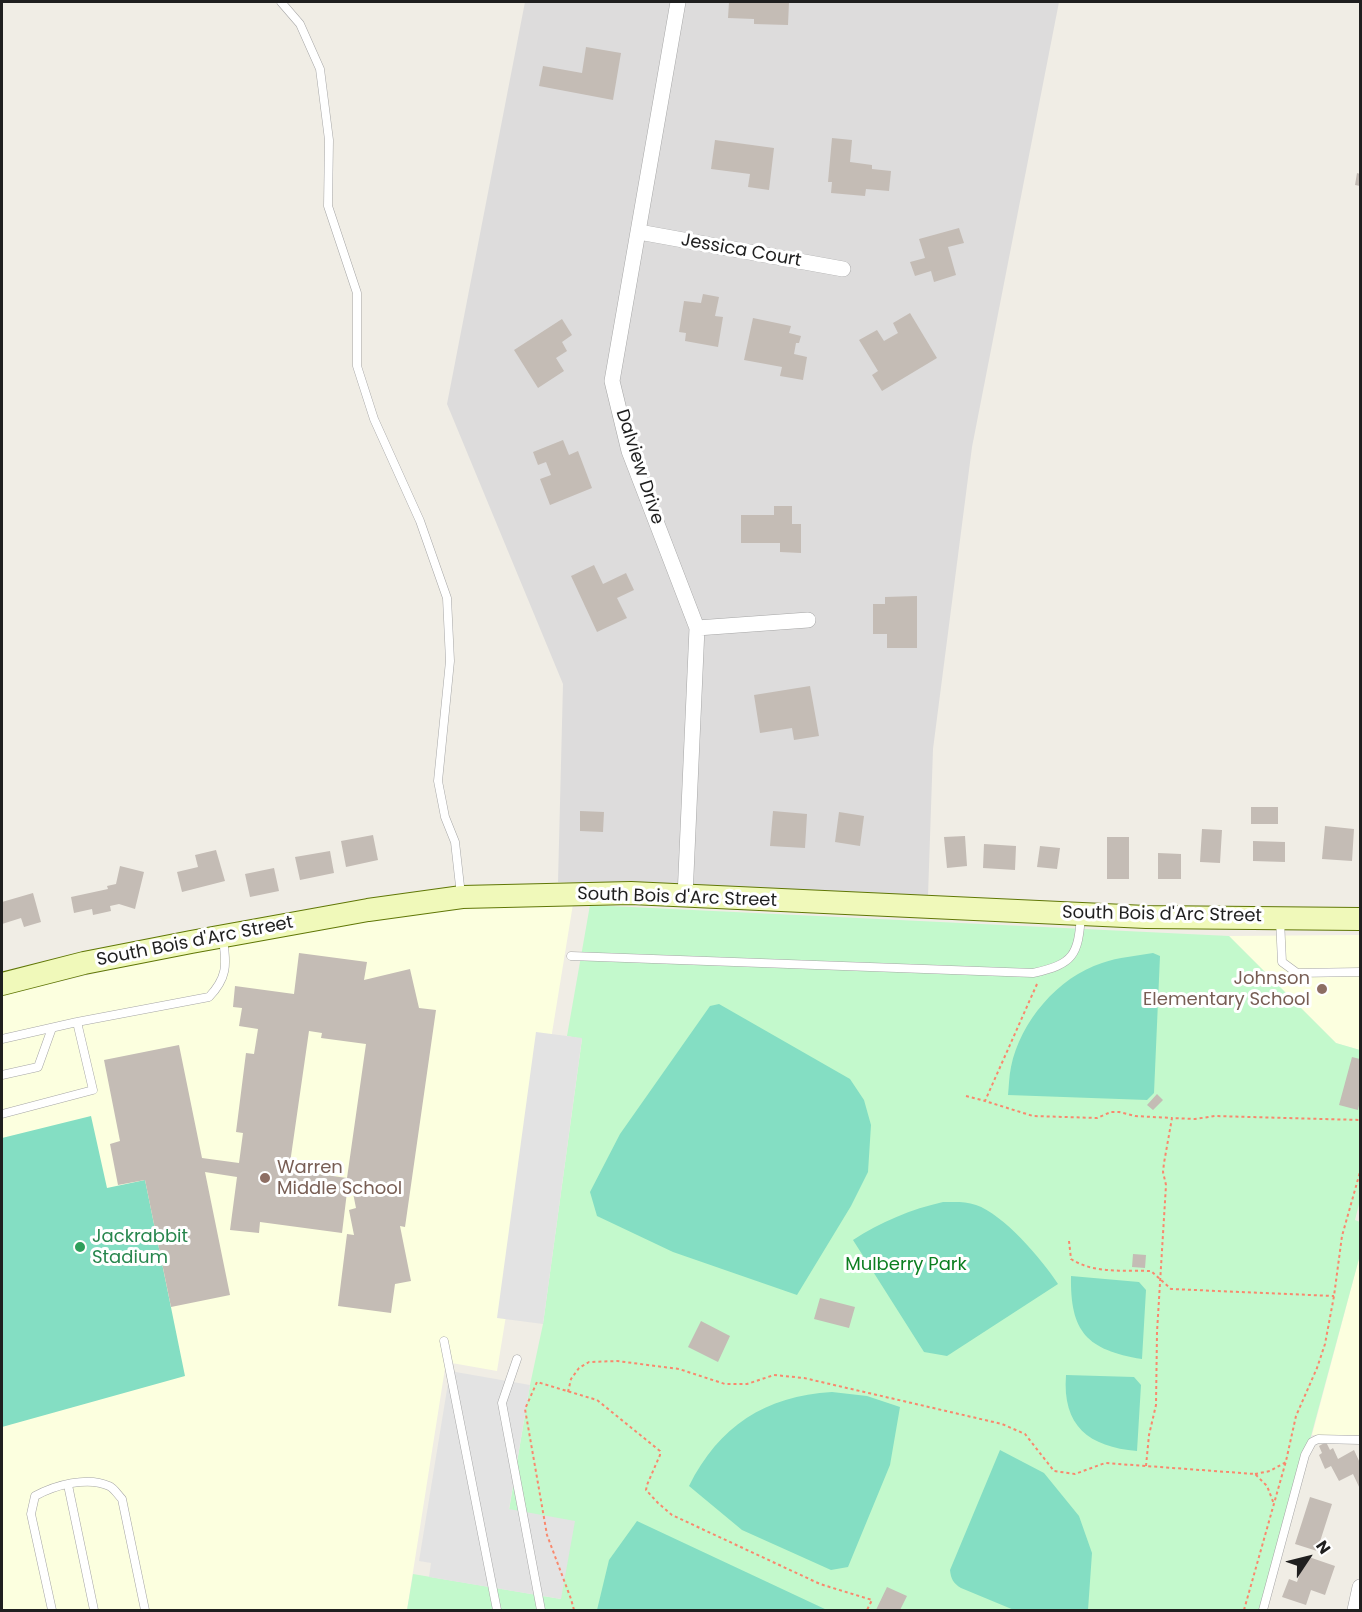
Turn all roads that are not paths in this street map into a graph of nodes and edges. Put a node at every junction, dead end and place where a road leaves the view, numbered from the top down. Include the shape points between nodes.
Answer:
1 (281, 2) edge
2 (678, 2) edge
3 (639, 232) junction
4 (843, 269) dead end
5 (808, 620) dead end
6 (697, 628) junction
7 (462, 897) junction
8 (685, 897) junction
9 (1081, 914) junction
10 (1280, 918) junction
11 (1360, 919) edge
12 (222, 936) junction
13 (571, 956) dead end
14 (1360, 972) edge
15 (2, 984) edge
16 (77, 1022) junction
17 (52, 1028) junction
18 (2, 1039) edge
19 (2, 1075) edge
20 (2, 1114) edge
21 (444, 1341) dead end
22 (518, 1359) dead end
23 (1360, 1440) edge
24 (68, 1485) junction
25 (1360, 1587) edge
26 (52, 1611) edge
27 (94, 1611) edge
28 (145, 1611) edge
29 (497, 1611) edge
30 (541, 1611) edge
31 (1263, 1611) edge
32 (1354, 1611) edge

1 - 7 lane via 300,24 320,69 329,140 328,206 357,293 357,366 374,419 420,520 447,598 450,661 438,781 455,842
2 - 3 street, Dalview Drive
3 - 4 street, Jessica Court
3 - 6 street, Dalview Drive via 612,381 629,451
5 - 6 street
6 - 8 street, Dalview Drive
7 - 8 main road, South Bois d'Arc Street via 631,892
7 - 12 main road, South Bois d'Arc Street
8 - 9 main road, South Bois d'Arc Street
9 - 10 main road, South Bois d'Arc Street
9 - 13 lane via 1079,943 1074,954 1053,969 1034,973
10 - 11 main road, South Bois d'Arc Street
10 - 14 lane via 1282,962 1297,973
12 - 15 main road, South Bois d'Arc Street via 84,963
12 - 16 lane via 227,960 217,989 209,997
16 - 17 lane
16 - 20 lane via 93,1090
17 - 18 lane
17 - 19 lane via 39,1067
21 - 29 lane
22 - 30 lane via 502,1403
23 - 31 lane via 1312,1442 1305,1455
24 - 26 lane via 49,1488 35,1496 31,1514
24 - 27 lane
24 - 28 lane via 91,1481 111,1486 122,1499
25 - 32 street

